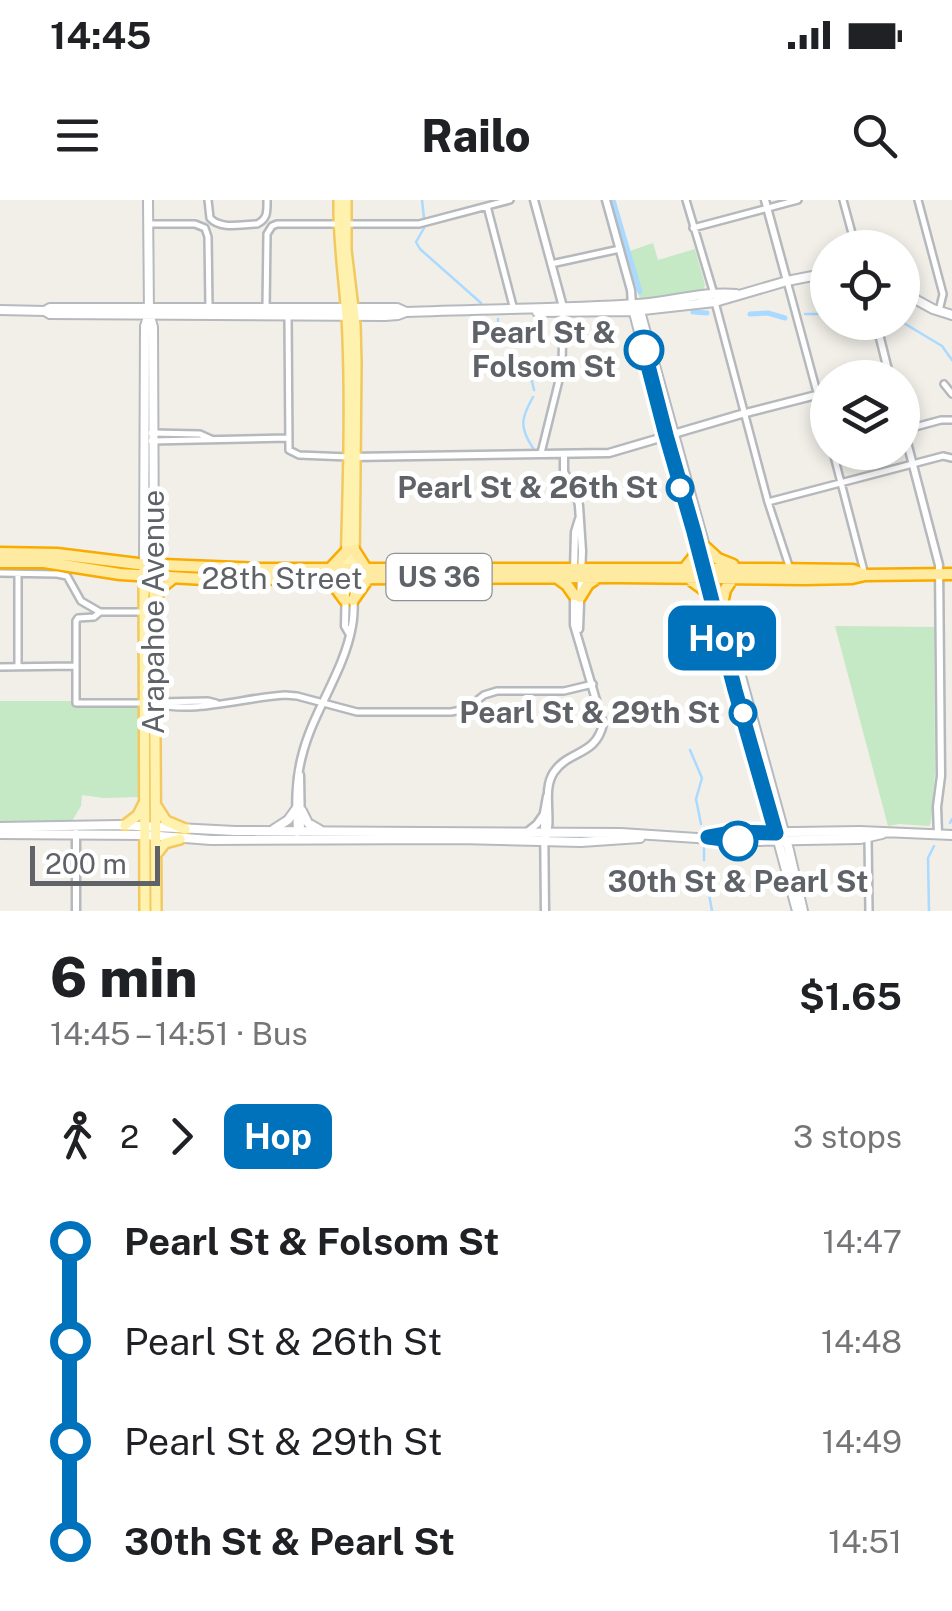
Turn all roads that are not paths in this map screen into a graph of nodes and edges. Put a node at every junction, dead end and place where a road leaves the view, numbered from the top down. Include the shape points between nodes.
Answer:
1 (148, 200) edge
2 (208, 200) edge
3 (268, 200) edge
4 (342, 200) edge
5 (510, 200) edge
6 (534, 200) edge
7 (606, 200) edge
8 (686, 200) edge
9 (798, 200) edge
10 (843, 200) edge
11 (918, 200) edge
12 (766, 204) edge
13 (487, 206) junction
14 (148, 224) junction
15 (342, 224) junction
16 (693, 228) junction
17 (851, 230) edge
18 (620, 250) junction
19 (551, 264) junction
20 (810, 277) edge
21 (708, 281) junction
22 (787, 281) junction
23 (721, 297) junction
24 (700, 300) junction
25 (920, 301) edge
26 (209, 307) junction
27 (636, 308) junction
28 (268, 309) junction
29 (0, 310) edge
30 (149, 310) junction
31 (514, 310) junction
32 (563, 310) junction
33 (939, 311) junction
34 (350, 312) junction
35 (952, 314) edge
36 (245, 316) junction
37 (288, 316) junction
38 (646, 358) junction
39 (810, 368) edge
40 (944, 384) dead end
41 (660, 385) junction
42 (952, 394) edge
43 (810, 396) edge
44 (745, 413) junction
45 (952, 420) edge
46 (920, 424) edge
47 (669, 434) junction
48 (149, 437) junction
49 (288, 438) junction
50 (541, 454) junction
51 (564, 454) junction
52 (352, 458) junction
53 (952, 458) edge
54 (920, 461) edge
55 (674, 464) junction
56 (837, 470) edge
57 (888, 470) edge
58 (915, 470) edge
59 (841, 483) junction
60 (692, 500) junction
61 (768, 502) junction
62 (780, 543) junction
63 (702, 547) junction
64 (351, 550) junction
65 (144, 551) junction
66 (0, 553) edge
67 (0, 562) edge
68 (127, 562) junction
69 (84, 569) junction
70 (776, 569) junction
71 (790, 569) junction
72 (149, 570) junction
73 (577, 572) junction
74 (0, 573) edge
75 (17, 573) junction
76 (330, 574) junction
77 (356, 574) junction
78 (688, 574) junction
79 (709, 574) junction
80 (735, 574) junction
81 (946, 574) edge
82 (865, 575) junction
83 (67, 576) junction
84 (554, 577) junction
85 (598, 577) junction
86 (173, 578) junction
87 (710, 594) junction
88 (577, 596) junction
89 (154, 598) junction
90 (349, 600) junction
91 (721, 608) junction
92 (100, 612) junction
93 (144, 612) junction
94 (0, 666) edge
95 (18, 666) junction
96 (76, 666) junction
97 (593, 684) junction
98 (150, 703) junction
99 (322, 703) junction
100 (766, 796) junction
101 (150, 800) junction
102 (299, 810) junction
103 (547, 814) junction
104 (125, 825) junction
105 (0, 830) edge
106 (25, 830) junction
107 (150, 831) junction
108 (266, 831) junction
109 (324, 832) junction
110 (526, 832) junction
111 (566, 832) junction
112 (747, 833) junction
113 (76, 834) junction
114 (182, 834) junction
115 (298, 834) junction
116 (882, 834) junction
117 (938, 834) junction
118 (952, 834) edge
119 (546, 835) junction
120 (652, 836) junction
121 (708, 837) junction
122 (781, 837) junction
123 (868, 838) junction
124 (810, 840) junction
125 (156, 860) junction
126 (792, 865) junction
127 (76, 911) edge
128 (145, 911) edge
129 (156, 911) edge
130 (546, 911) edge
131 (800, 911) edge
132 (869, 911) edge

1 - 14 main road, Arapahoe Avenue
2 - 3 street via 209,216 220,225 262,222
4 - 15 main road
5 - 13 street
6 - 19 street
7 - 18 street
8 - 16 street
9 - 12 street
10 - 17 street
11 - 33 street via 943,294
12 - 16 street
12 - 22 street
13 - 15 street via 420,224
13 - 31 street
14 - 26 street via 205,228
14 - 30 main road, Arapahoe Avenue
15 - 28 street via 270,228
15 - 34 main road
16 - 21 street
18 - 19 street
18 - 27 street
19 - 32 street
20 - 22 main road
21 - 23 street
21 - 24 street
22 - 23 main road
22 - 39 street
23 - 24 main road
23 - 44 street via 718,315
24 - 27 main road
25 - 33 main road
26 - 28 main road
26 - 30 main road
27 - 32 main road
27 - 38 main road
27 - 41 main road
28 - 34 main road
28 - 36 street
29 - 30 main road
30 - 36 main road
30 - 48 main road, Arapahoe Avenue
31 - 32 main road
31 - 34 main road
32 - 50 street via 562,368
33 - 35 main road
34 - 37 main road
34 - 52 main road
36 - 37 main road
37 - 49 street
38 - 41 main road
38 - 47 main road
40 - 42 street
41 - 47 main road
43 - 44 street
44 - 47 street
44 - 61 street
45 - 46 street
47 - 51 street via 614,452
47 - 55 main road
47 - 60 main road
48 - 49 street
48 - 65 main road, Arapahoe Avenue
48 - 72 main road, Arapahoe Avenue
49 - 52 street via 293,454
50 - 51 street
50 - 52 street
51 - 73 street via 564,472 578,501
52 - 64 main road
53 - 54 street
55 - 60 main road
55 - 63 main road
56 - 59 street
57 - 59 street
58 - 81 street
59 - 61 street
59 - 82 street
60 - 63 main road
61 - 62 street
62 - 70 street
62 - 71 street
63 - 78 highway
63 - 79 main road
63 - 80 highway
64 - 76 highway
64 - 77 highway
64 - 77 main road
65 - 68 highway
65 - 72 main road, Arapahoe Avenue
66 - 68 highway, US 36
67 - 69 highway, 28th Street / US 36
68 - 72 highway, 28th Street / US 36
69 - 72 highway, 28th Street / US 36
69 - 83 street
70 - 71 highway, 28th Street / US 36
70 - 80 highway, 28th Street / US 36
71 - 82 highway, 28th Street / US 36
72 - 76 highway, 28th Street / US 36
72 - 86 highway, 28th Street / US 36
72 - 89 main road, Arapahoe Avenue
72 - 93 main road, Arapahoe Avenue
73 - 77 highway, 28th Street / US 36
73 - 78 highway, 28th Street / US 36
73 - 84 highway, 28th Street / US 36
73 - 85 highway, 28th Street / US 36
73 - 88 street
74 - 75 street
75 - 83 street
75 - 95 street
76 - 77 highway, 28th Street / US 36
76 - 86 highway, 28th Street / US 36
76 - 90 highway
77 - 84 highway, 28th Street / US 36
77 - 90 highway
77 - 90 street
78 - 79 highway, 28th Street / US 36
78 - 85 highway, 28th Street / US 36
78 - 87 highway
79 - 80 highway, 28th Street / US 36
79 - 87 main road
79 - 91 main road
80 - 82 highway, 28th Street / US 36
80 - 91 highway
81 - 82 highway, 28th Street / US 36
81 - 117 street
83 - 92 street via 82,601
84 - 88 highway
85 - 88 highway
86 - 89 highway
87 - 100 main road
88 - 97 street via 578,631
89 - 98 main road, Arapahoe Avenue
90 - 99 street via 346,650
91 - 122 main road
92 - 93 street
92 - 96 street via 76,620
93 - 98 main road, Arapahoe Avenue
94 - 95 street
95 - 96 street
96 - 98 street via 76,703
97 - 99 street via 564,692 496,691 451,712 359,712
97 - 103 street via 602,731 592,746 556,769 548,783
98 - 99 street via 285,695
98 - 101 main road, Arapahoe Avenue
99 - 102 street via 304,748
100 - 112 main road via 765,824
100 - 122 main road
101 - 104 main road
101 - 107 main road, Arapahoe Avenue
101 - 114 main road
102 - 108 main road
102 - 109 main road
102 - 115 street
103 - 110 street
103 - 111 street
103 - 119 street
104 - 106 main road
104 - 107 main road
105 - 106 main road
106 - 113 main road
107 - 113 main road
107 - 114 main road
107 - 125 main road, Arapahoe Avenue
107 - 128 main road, Arapahoe Avenue
108 - 114 main road
108 - 115 main road
109 - 110 main road
109 - 115 main road
110 - 119 main road
111 - 119 main road
111 - 120 main road
112 - 121 main road
112 - 122 main road
113 - 127 street
114 - 115 main road
114 - 125 main road via 163,844
115 - 119 main road
116 - 117 main road
116 - 122 main road
116 - 123 main road
117 - 118 main road
119 - 120 main road
119 - 130 street
120 - 121 main road
121 - 122 main road
122 - 124 main road
122 - 126 main road
122 - 131 main road
123 - 124 main road
123 - 132 street
124 - 126 main road via 795,849
125 - 129 main road, Arapahoe Avenue
126 - 131 main road

